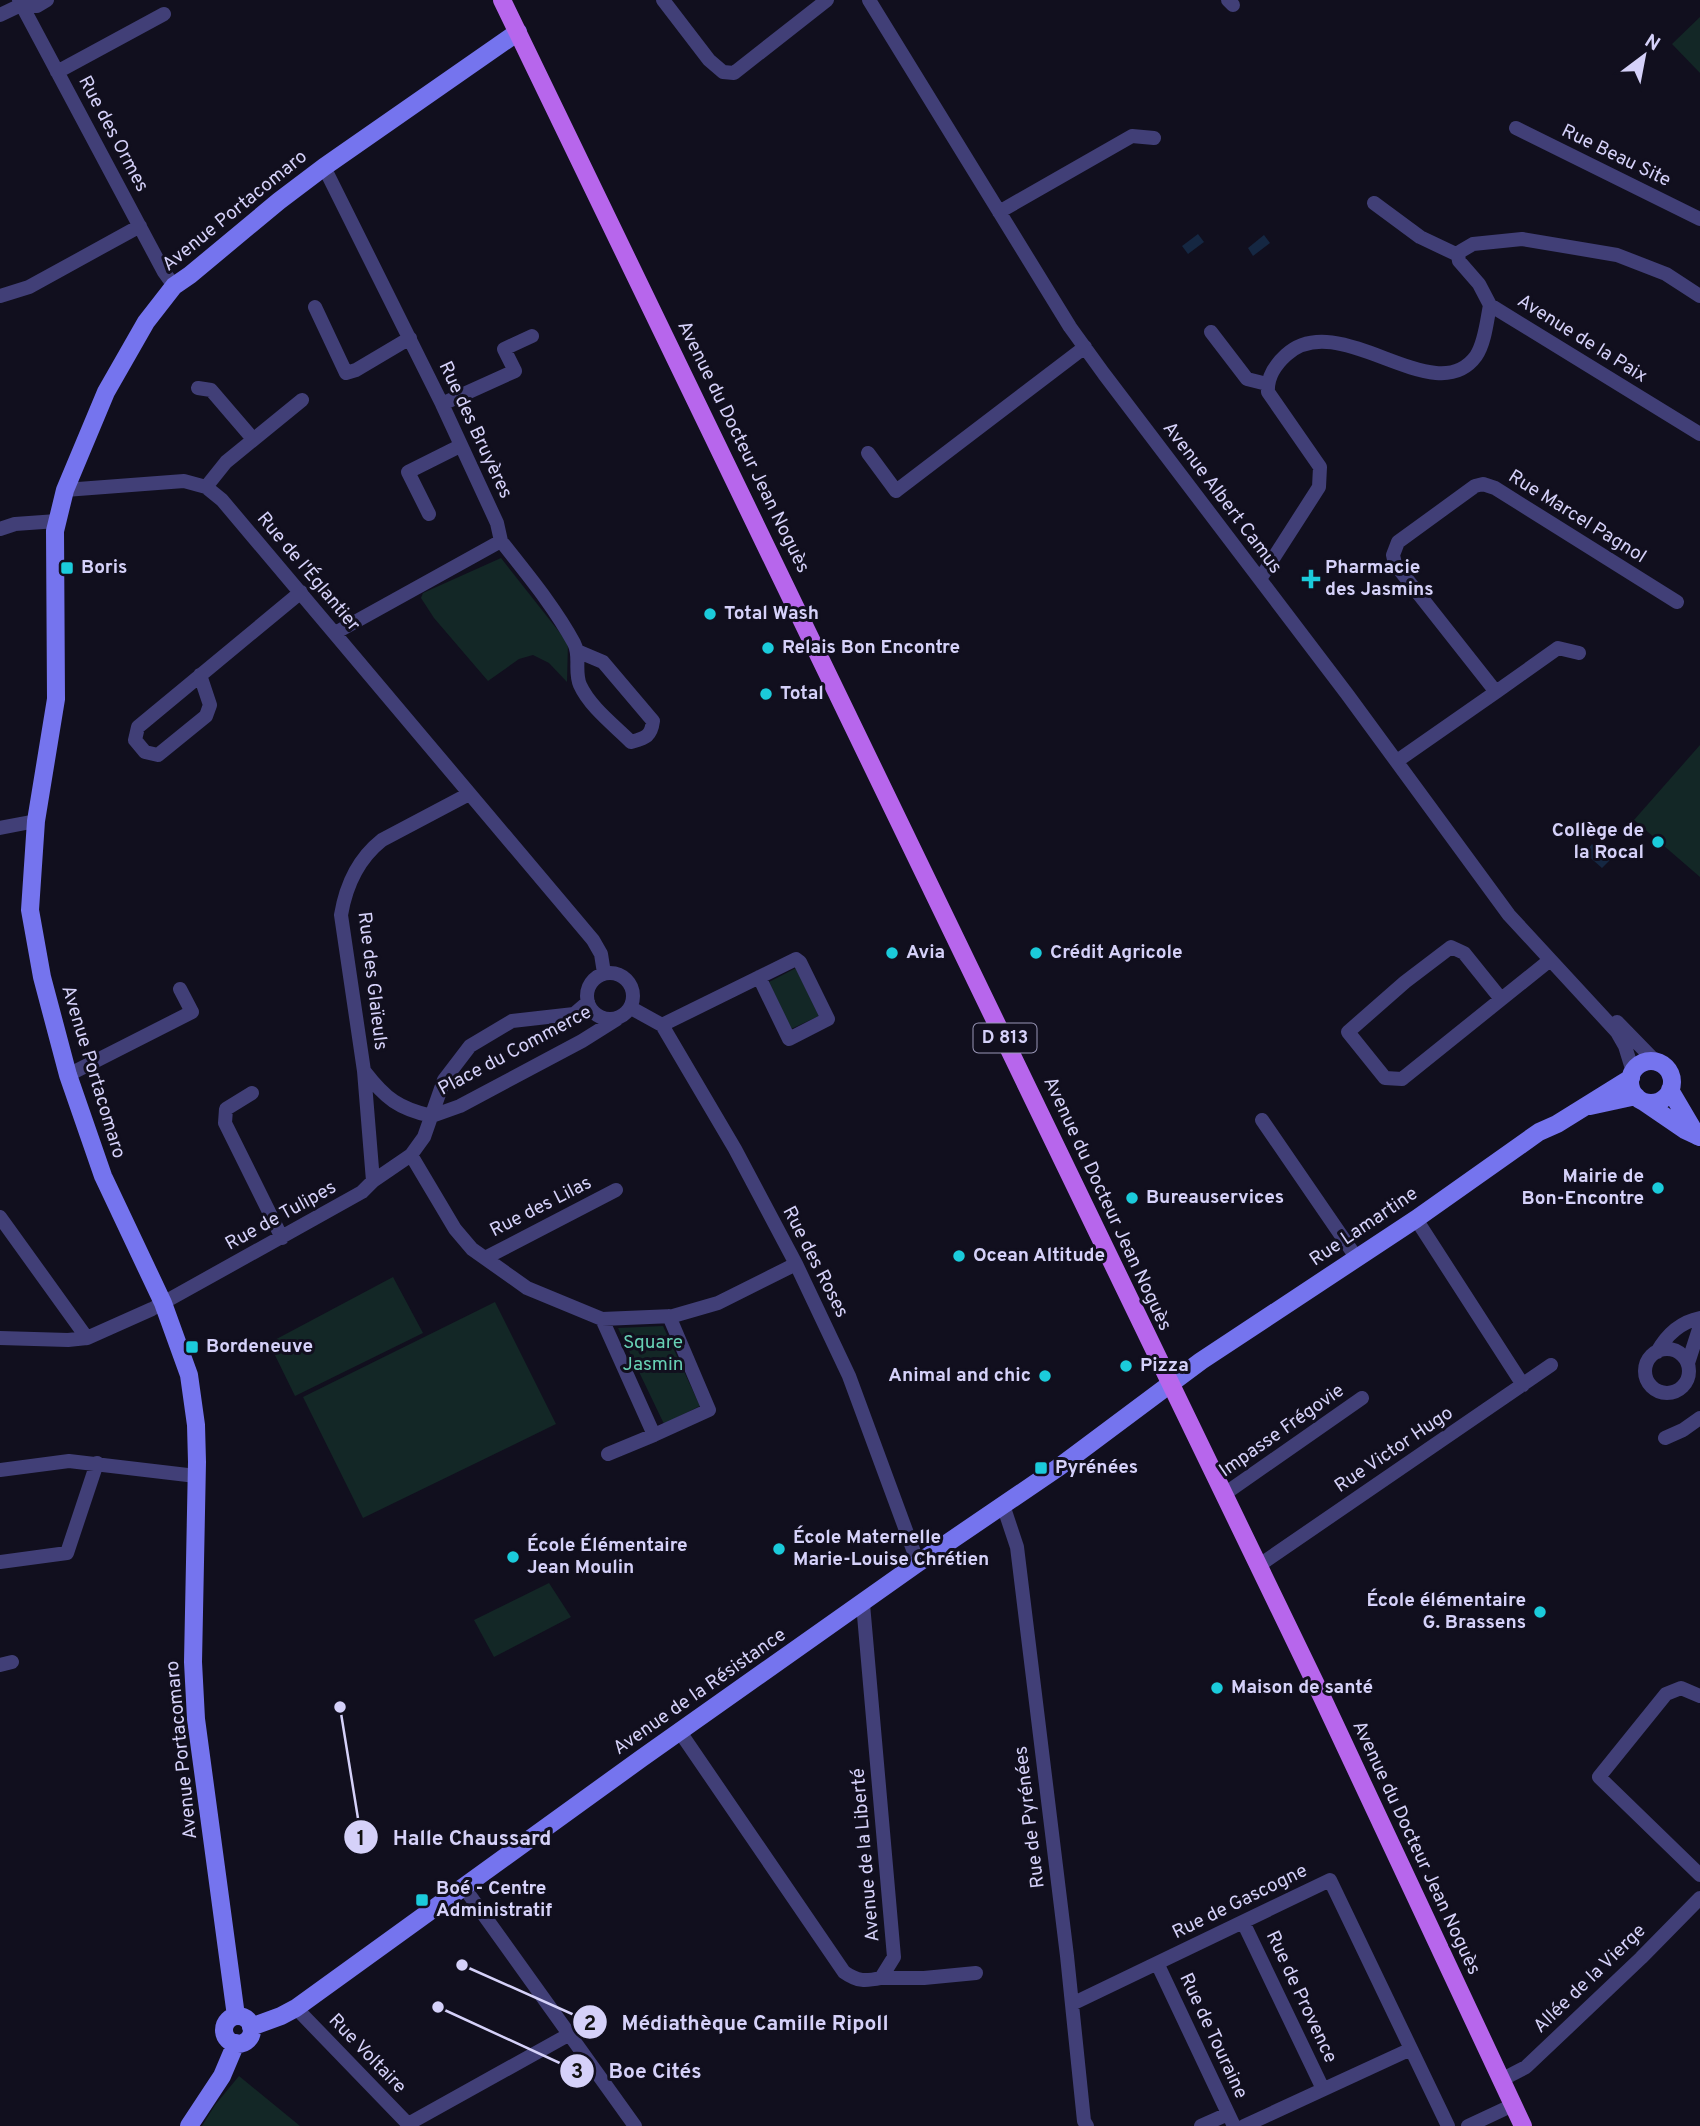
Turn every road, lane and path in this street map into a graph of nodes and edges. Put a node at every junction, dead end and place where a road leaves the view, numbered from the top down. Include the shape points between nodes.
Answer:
1 (47, 0) edge
2 (502, 0) edge
3 (663, 0) edge
4 (827, 0) edge
5 (869, 0) edge
6 (20, 2) edge
7 (164, 14) dead end
8 (0, 15) edge
9 (518, 32) junction
10 (57, 72) junction
11 (1516, 128) dead end
12 (1154, 138) dead end
13 (324, 167) junction
14 (1374, 202) dead end
15 (999, 212) junction
16 (1700, 219) edge
17 (140, 226) junction
18 (1459, 255) junction
19 (174, 286) junction
20 (0, 296) edge
21 (1700, 296) edge
22 (1490, 305) junction
23 (315, 307) dead end
24 (1211, 332) dead end
25 (532, 335) dead end
26 (410, 338) junction
27 (1085, 347) junction
28 (1267, 384) junction
29 (198, 387) dead end
30 (302, 400) dead end
31 (443, 404) junction
32 (1700, 434) edge
33 (254, 439) junction
34 (460, 446) junction
35 (868, 453) dead end
36 (206, 487) junction
37 (65, 490) junction
38 (429, 514) dead end
39 (57, 521) junction
40 (0, 529) edge
41 (501, 541) junction
42 (1260, 579) junction
43 (301, 592) junction
44 (1677, 602) dead end
45 (335, 633) junction
46 (577, 650) junction
47 (1579, 653) dead end
48 (200, 675) junction
49 (1496, 692) junction
50 (1397, 761) junction
51 (469, 794) junction
52 (36, 821) junction
53 (0, 828) edge
54 (1550, 960) junction
55 (604, 973) junction
56 (759, 977) junction
57 (180, 989) dead end
58 (1582, 992) junction
59 (1501, 999) junction
60 (588, 1002) junction
61 (631, 1008) junction
62 (617, 1019) junction
63 (662, 1025) junction
64 (1655, 1061) junction
65 (364, 1071) junction
66 (68, 1075) junction
67 (1632, 1075) junction
68 (1670, 1090) junction
69 (252, 1093) dead end
70 (1639, 1098) junction
71 (1584, 1107) junction
72 (432, 1116) junction
73 (1262, 1120) dead end
74 (1699, 1137) edge
75 (411, 1155) junction
76 (373, 1181) junction
77 (616, 1190) dead end
78 (0, 1217) edge
79 (1416, 1219) junction
80 (282, 1238) junction
81 (1356, 1257) junction
82 (485, 1258) junction
83 (796, 1264) junction
84 (163, 1303) junction
85 (669, 1316) junction
86 (602, 1319) junction
87 (1698, 1329) edge
88 (0, 1338) edge
89 (87, 1338) junction
90 (1657, 1352) junction
91 (1688, 1363) junction
92 (1551, 1365) dead end
93 (1169, 1384) junction
94 (1523, 1384) junction
95 (1362, 1398) dead end
96 (1700, 1418) edge
97 (654, 1435) junction
98 (1665, 1438) dead end
99 (608, 1454) dead end
100 (97, 1463) junction
101 (0, 1470) edge
102 (196, 1476) junction
103 (1223, 1495) junction
104 (1003, 1505) junction
105 (0, 1562) edge
106 (918, 1563) junction
107 (1258, 1566) junction
108 (863, 1604) junction
109 (1700, 1696) edge
110 (680, 1732) junction
111 (1700, 1875) edge
112 (463, 1886) junction
113 (1700, 1898) edge
114 (1243, 1922) junction
115 (1157, 1963) junction
116 (976, 1973) dead end
117 (881, 1978) junction
118 (1072, 2004) junction
119 (296, 2008) junction
120 (236, 2016) junction
121 (251, 2027) junction
122 (570, 2034) junction
123 (236, 2043) junction
124 (1411, 2049) junction
125 (1502, 2080) junction
126 (1323, 2089) junction
127 (1513, 2105) junction
128 (1231, 2120) edge
129 (1082, 2124) edge
130 (409, 2125) edge
131 (189, 2126) edge
132 (635, 2126) edge
133 (1201, 2126) edge
134 (1244, 2126) edge
135 (1448, 2126) edge
136 (1468, 2126) edge
137 (1523, 2126) edge

1 - 6 street via 37,6
2 - 9 main road, Avenue du Docteur Jean Noguès / D 813
3 - 4 street via 709,60 723,72 734,73
5 - 15 street, Avenue Albert Camus
6 - 8 street
6 - 10 street, Rue des Ormes
7 - 10 street
9 - 13 street, Avenue Portacomaro
9 - 93 main road, Avenue du Docteur Jean Noguès / D 813
10 - 17 street, Rue des Ormes
11 - 16 street, Rue Beau Site
12 - 15 street via 1132,136
13 - 19 street, Avenue Portacomaro
13 - 26 street, Rue des Bruyères
14 - 18 street via 1420,237
15 - 27 street, Avenue Albert Camus
17 - 19 street, Rue des Ormes
17 - 20 street via 29,287
18 - 21 street via 1473,244 1522,239 1618,255 1666,274
18 - 22 street, Avenue de la Paix
19 - 37 street, Avenue Portacomaro via 146,322 106,392
22 - 28 street via 1477,355 1451,374 1436,374 1320,341 1287,354
22 - 32 street, Avenue de la Paix
23 - 26 street via 346,373
24 - 28 street via 1247,379
25 - 31 street via 504,349 515,371
26 - 31 street, Rue des Bruyères
27 - 35 street via 896,491
27 - 42 street, Avenue Albert Camus
28 - 42 street via 1272,400 1320,467 1321,478
29 - 33 street via 211,390
30 - 33 street
31 - 34 street, Rue des Bruyères
33 - 36 street via 226,462
34 - 38 street via 408,472
34 - 41 street, Rue des Bruyères
36 - 37 street via 184,481
36 - 43 street, Rue de l'Églantier
37 - 39 street, Avenue Portacomaro
39 - 40 street
39 - 52 street, Avenue Portacomaro via 56,699
41 - 45 street
41 - 46 street, Rue des Bruyères
42 - 50 street, Avenue Albert Camus
43 - 45 street, Rue de l'Églantier
43 - 48 street
44 - 49 street, Rue Marcel Pagnol via 1495,488 1475,486 1398,542 1393,555 1395,564
45 - 51 street, Rue de l'Églantier
46 - 46 street via 580,685 592,702 631,742 647,738 653,721 603,662
47 - 49 street via 1558,648
48 - 48 street via 138,727 135,740 145,752 158,755 206,716 210,705
49 - 50 street
50 - 54 street, Avenue Albert Camus via 1509,915
51 - 55 street via 593,940
51 - 65 street, Rue des Glaïeuls via 382,840 362,859 347,888 341,915
52 - 53 street
52 - 66 street, Avenue Portacomaro via 30,910 42,978
54 - 58 street, Avenue Albert Camus
54 - 59 street
55 - 60 street via 588,987
55 - 61 street via 620,975 631,985
56 - 56 street via 799,960 828,1019 789,1039
56 - 63 street
57 - 66 street via 192,1012
58 - 64 street, Avenue Albert Camus
58 - 67 street, Avenue Albert Camus via 1617,1032
59 - 59 street via 1464,953 1451,947 1348,1032 1385,1078 1402,1079
60 - 62 street via 602,1018
60 - 72 street, Place du Commerce via 574,1014 513,1021 470,1046 444,1080
61 - 62 street
61 - 63 street
62 - 72 street, Place du Commerce via 460,1106
63 - 83 street, Rue des Roses
64 - 67 street via 1642,1063
64 - 68 street via 1670,1073
65 - 72 street, Rue des Glaïeuls via 397,1105
65 - 76 street, Rue des Glaïeuls
66 - 84 street, Avenue Portacomaro via 103,1176
67 - 70 street via 1630,1084
67 - 71 street, Rue Lamartine
68 - 70 street via 1658,1101
68 - 74 street
69 - 80 street via 226,1109 225,1123
70 - 71 street, Rue Lamartine
70 - 74 street
71 - 79 street, Rue Lamartine via 1539,1132
72 - 75 street, Place du Commerce
73 - 81 street
75 - 76 street, Rue de Tulipes
75 - 82 street via 455,1229
76 - 80 street, Rue de Tulipes via 351,1199
77 - 82 street, Rue des Lilas
78 - 89 street
79 - 81 street, Rue Lamartine
79 - 94 street
80 - 84 street, Rue de Tulipes
81 - 93 street, Rue Lamartine
82 - 86 street via 527,1288
83 - 85 street via 718,1303
83 - 106 street, Rue des Roses via 849,1376
84 - 89 street, Rue de Tulipes
84 - 102 street, Avenue Portacomaro via 188,1375 196,1425
85 - 86 street
85 - 97 street via 709,1410
86 - 97 street
87 - 90 street via 1682,1324
87 - 91 street
88 - 89 street
90 - 91 street via 1678,1352
90 - 91 street via 1648,1361 1645,1374 1651,1386 1662,1393 1676,1392 1686,1383
92 - 94 street, Rue Victor Hugo
93 - 103 main road, Avenue du Docteur Jean Noguès / D 813
93 - 104 street, Avenue de la Résistance
94 - 107 street, Rue Victor Hugo
95 - 103 street, Impasse Frégovie
96 - 98 street
97 - 99 street
100 - 101 street via 69,1461
100 - 102 street
100 - 105 street via 67,1553
102 - 120 street, Avenue Portacomaro via 195,1707
103 - 107 main road, Avenue du Docteur Jean Noguès / D 813
104 - 106 street, Avenue de la Résistance
104 - 118 street, Rue de Pyrénées via 1017,1547
106 - 108 street, Avenue de la Résistance
107 - 125 main road, Avenue du Docteur Jean Noguès / D 813
108 - 110 street, Avenue de la Résistance
108 - 117 street, Avenue de la Liberté via 894,1957
109 - 111 street via 1681,1688 1666,1694 1599,1777
110 - 112 street, Avenue de la Résistance
110 - 117 street via 844,1972 863,1981
112 - 119 street, Avenue de la Résistance
112 - 122 street
113 - 125 street, Allée de la Vierge via 1526,2067
114 - 115 street, Rue de Gascogne
114 - 124 street, Rue de Gascogne via 1330,1880
114 - 126 street, Rue de Provence
115 - 118 street, Rue de Gascogne
115 - 128 street, Rue de Touraine
116 - 117 street
118 - 129 street, Rue de Pyrénées
119 - 121 street, Avenue de la Résistance
119 - 130 street, Rue Voltaire
120 - 121 street via 246,2018
120 - 123 street via 224,2029
121 - 123 street via 248,2039
122 - 130 street
122 - 132 street
123 - 131 street via 222,2076
124 - 126 street
124 - 135 street, Rue de Gascogne
125 - 127 main road, Avenue du Docteur Jean Noguès / D 813
126 - 134 street
127 - 136 street
127 - 137 main road, Avenue du Docteur Jean Noguès / D 813
128 - 133 street

